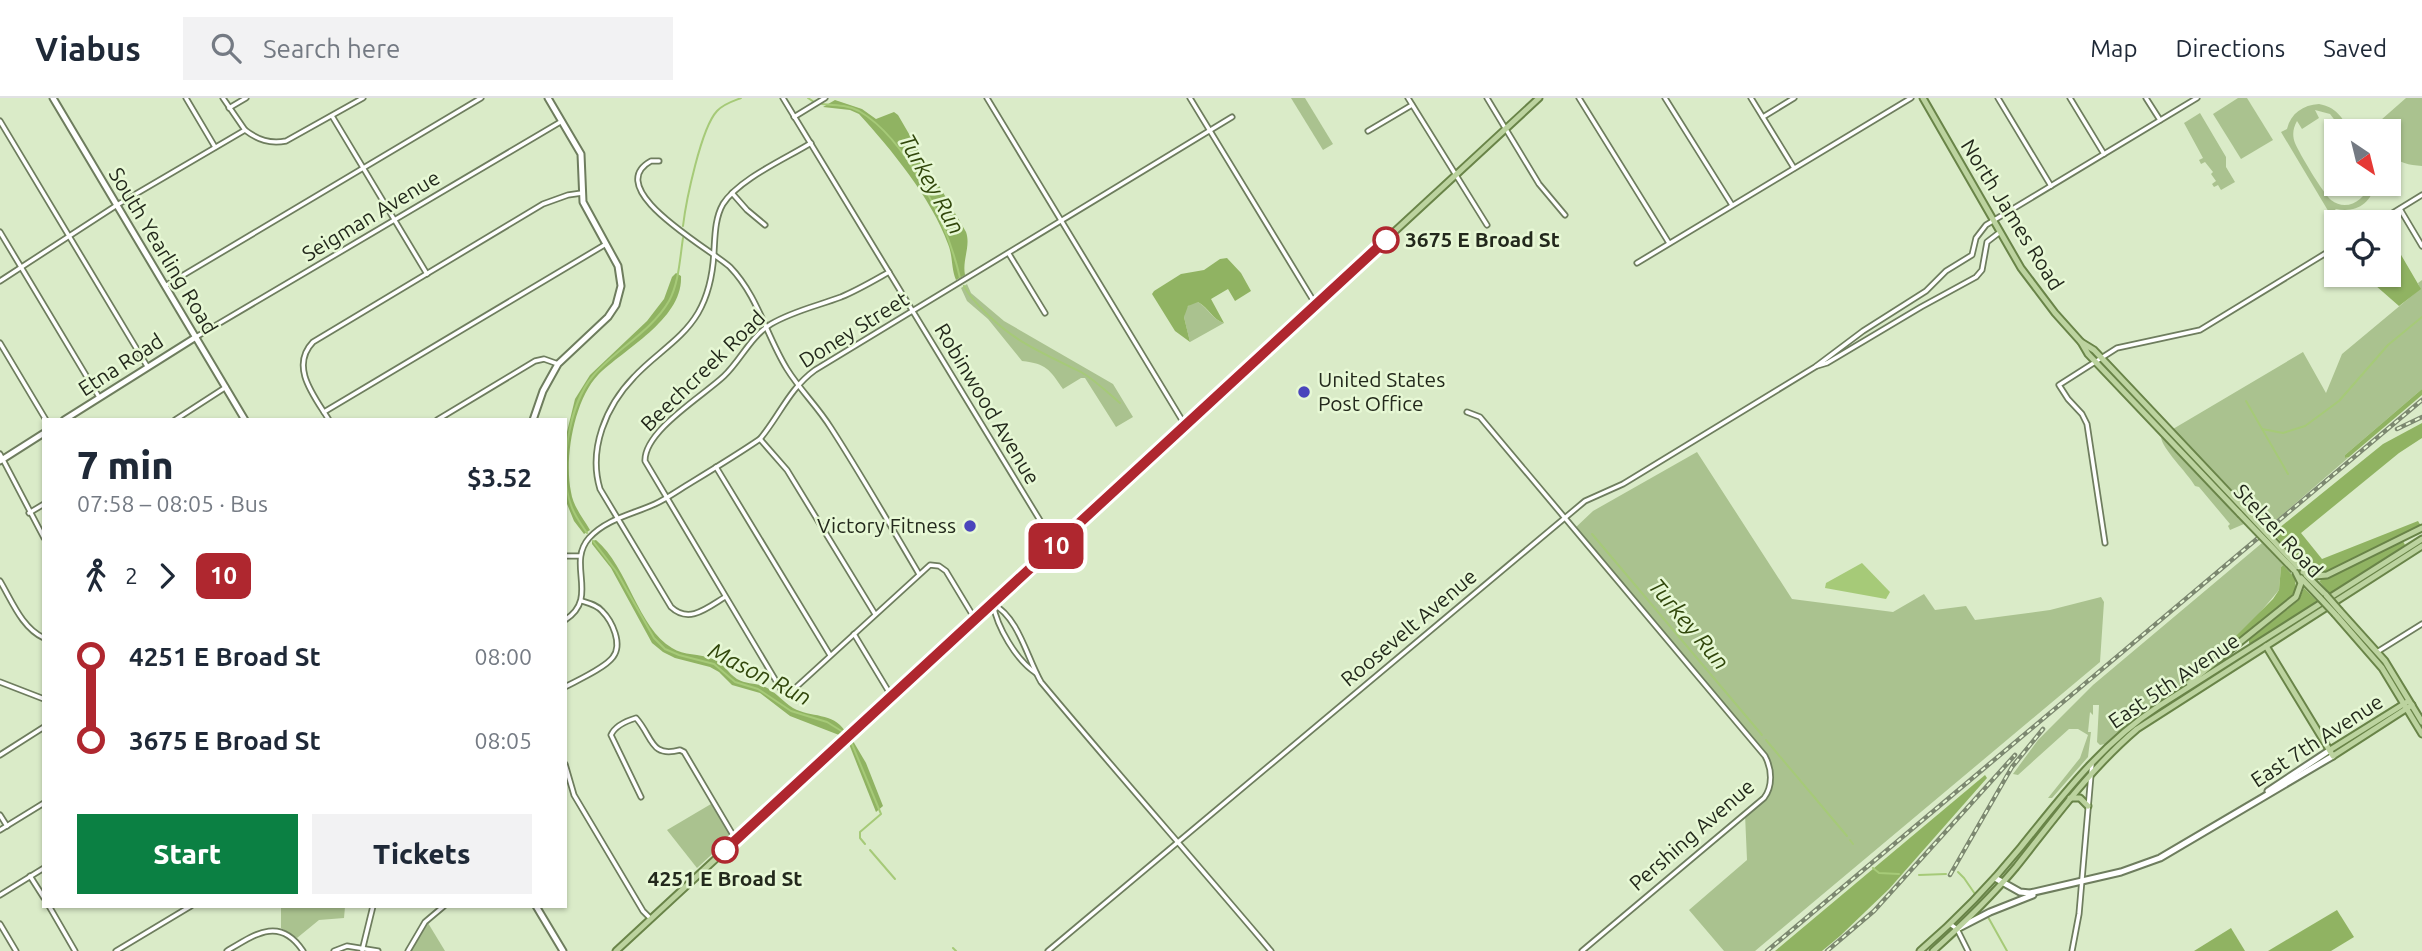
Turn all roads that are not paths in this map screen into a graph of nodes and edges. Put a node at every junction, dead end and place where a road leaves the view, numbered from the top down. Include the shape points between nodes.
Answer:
1 (52, 98) edge
2 (186, 98) edge
3 (223, 98) edge
4 (246, 98) edge
5 (363, 98) edge
6 (481, 98) edge
7 (548, 98) edge
8 (783, 98) edge
9 (825, 98) edge
10 (986, 98) edge
11 (1190, 98) edge
12 (1408, 98) edge
13 (1487, 98) edge
14 (1539, 98) edge
15 (1579, 98) edge
16 (1665, 98) edge
17 (1751, 98) edge
18 (1794, 98) edge
19 (1911, 98) edge
20 (1923, 98) edge
21 (1997, 98) edge
22 (2070, 98) edge
23 (2146, 98) edge
24 (2197, 98) edge
25 (1412, 105) junction
26 (229, 108) junction
27 (332, 116) junction
28 (794, 117) junction
29 (1232, 117) dead end
30 (1762, 117) junction
31 (2160, 120) junction
32 (0, 121) edge
33 (562, 121) junction
34 (1505, 129) junction
35 (245, 130) junction
36 (1211, 131) junction
37 (1368, 131) dead end
38 (811, 143) junction
39 (215, 147) junction
40 (2104, 154) junction
41 (659, 161) dead end
42 (1794, 167) junction
43 (363, 168) junction
44 (1456, 175) junction
45 (2051, 186) junction
46 (732, 192) junction
47 (582, 193) junction
48 (2422, 195) edge
49 (117, 205) junction
50 (1732, 205) junction
51 (2400, 209) joint
52 (1565, 215) dead end
53 (394, 220) junction
54 (1993, 220) junction
55 (1062, 222) junction
56 (1487, 225) dead end
57 (765, 226) dead end
58 (0, 232) edge
59 (2000, 232) junction
60 (69, 236) junction
61 (1669, 243) junction
62 (606, 244) junction
63 (2422, 246) edge
64 (714, 253) junction
65 (1009, 254) junction
66 (2324, 254) edge
67 (1637, 263) dead end
68 (21, 267) junction
69 (889, 272) junction
70 (427, 274) junction
71 (0, 281) edge
72 (165, 286) junction
73 (1316, 304) junction
74 (913, 312) junction
75 (1045, 313) dead end
76 (766, 327) junction
77 (196, 337) junction
78 (0, 343) edge
79 (2099, 361) junction
80 (558, 364) junction
81 (147, 366) junction
82 (1815, 367) junction
83 (797, 384) junction
84 (226, 387) junction
85 (99, 397) junction
86 (324, 412) junction
87 (1467, 412) dead end
88 (45, 418) edge
89 (67, 418) edge
90 (178, 418) edge
91 (244, 418) edge
92 (328, 418) edge
93 (440, 418) edge
94 (534, 418) edge
95 (1185, 426) junction
96 (42, 434) edge
97 (760, 439) junction
98 (1, 458) edge
99 (716, 467) junction
100 (665, 498) junction
101 (42, 505) edge
102 (29, 513) junction
103 (1565, 516) junction
104 (617, 519) junction
105 (2422, 528) edge
106 (42, 535) edge
107 (2422, 538) edge
108 (2105, 543) dead end
109 (1055, 546) junction
110 (2422, 546) edge
111 (567, 556) edge
112 (580, 556) junction
113 (2298, 570) junction
114 (919, 573) junction
115 (0, 581) edge
116 (725, 597) junction
117 (582, 601) junction
118 (993, 604) junction
119 (2337, 612) junction
120 (875, 614) junction
121 (567, 618) edge
122 (976, 619) junction
123 (2422, 624) edge
124 (854, 634) junction
125 (42, 636) edge
126 (2264, 643) junction
127 (2377, 652) junction
128 (830, 655) junction
129 (1031, 660) junction
130 (1024, 664) junction
131 (1036, 673) junction
132 (0, 682) edge
133 (567, 686) edge
134 (892, 696) junction
135 (42, 698) edge
136 (2409, 704) junction
137 (2159, 706) junction
138 (2419, 721) edge
139 (2386, 722) junction
140 (42, 728) edge
141 (2422, 734) edge
142 (2331, 753) junction
143 (0, 755) edge
144 (2092, 761) junction
145 (567, 771) edge
146 (2091, 772) junction
147 (640, 797) dead end
148 (2070, 798) junction
149 (42, 804) edge
150 (2088, 806) junction
151 (0, 814) edge
152 (7, 826) junction
153 (0, 830) edge
154 (736, 840) junction
155 (1180, 843) junction
156 (42, 869) edge
157 (30, 876) junction
158 (1995, 878) junction
159 (2003, 882) junction
160 (2081, 883) junction
161 (2042, 892) junction
162 (0, 895) edge
163 (42, 895) edge
164 (50, 908) edge
165 (188, 908) edge
166 (373, 908) edge
167 (442, 908) edge
168 (537, 908) edge
169 (651, 919) junction
170 (0, 924) edge
171 (1950, 924) junction
172 (1956, 929) junction
173 (363, 949) edge
174 (16, 951) edge
175 (75, 951) edge
176 (116, 951) edge
177 (227, 951) edge
178 (303, 951) edge
179 (334, 951) edge
180 (378, 951) edge
181 (408, 951) edge
182 (563, 951) edge
183 (616, 951) edge
184 (1048, 951) edge
185 (1271, 951) edge
186 (1582, 951) edge
187 (1920, 951) edge
188 (1933, 951) edge
189 (1968, 951) edge
190 (2072, 951) edge

1 - 49 street, South Yearling Road
2 - 39 street
3 - 26 street
4 - 26 street
5 - 27 street
6 - 43 street
7 - 33 street
8 - 28 street, Robinwood Avenue
9 - 28 street
10 - 55 street
11 - 36 street
12 - 25 street
13 - 34 street
14 - 34 main road
15 - 61 street
16 - 50 street
17 - 30 street
18 - 30 street
19 - 42 street
20 - 54 main road, North James Road
21 - 45 street
22 - 40 street
23 - 31 street
24 - 31 street
25 - 37 street
25 - 44 street
26 - 35 street
27 - 35 street via 280,142 261,140
27 - 43 street
28 - 38 street, Robinwood Avenue
29 - 36 street, Doney Street
30 - 42 street
31 - 40 street
32 - 60 street
33 - 47 street via 581,154
33 - 53 street, Seigman Avenue
34 - 44 main road
34 - 52 street via 1539,184
35 - 39 street
36 - 55 street, Doney Street
36 - 73 street
38 - 46 street
38 - 69 street, Robinwood Avenue
39 - 49 street
40 - 45 street
41 - 64 street via 642,169 642,195 658,214
42 - 50 street
43 - 53 street
43 - 72 street
44 - 56 street
44 - 73 main road
45 - 54 street
46 - 57 street
46 - 64 street via 717,219
47 - 62 street via 586,211
47 - 70 street via 543,204
48 - 51 street
49 - 60 street
49 - 72 street, South Yearling Road
50 - 61 street
51 - 63 street
53 - 70 street
53 - 77 street, Seigman Avenue
54 - 59 main road, North James Road
54 - 82 street, Roosevelt Avenue via 1979,232 1972,255
55 - 65 street, Doney Street
55 - 95 street
58 - 68 street
59 - 79 main road, North James Road via 2029,280
59 - 82 street, Roosevelt Avenue via 1987,242 1982,270 1976,277
60 - 68 street
60 - 81 street
61 - 67 street
62 - 80 street via 621,280 616,305
62 - 86 street
64 - 76 street via 745,285
64 - 104 street via 709,288 698,313 683,334 620,392 603,425 596,472
65 - 74 street, Doney Street
65 - 75 street
66 - 79 street via 2200,330 2117,348
68 - 71 street
68 - 85 street
69 - 74 street, Robinwood Avenue
69 - 76 street, Beechcreek Road
70 - 86 street via 309,346 304,377
72 - 77 street, South Yearling Road
73 - 95 main road
74 - 83 street, Doney Street
74 - 109 street, Robinwood Avenue
76 - 83 street
76 - 100 street, Beechcreek Road via 723,377 648,447 647,466
77 - 81 street, Etna Road
77 - 84 street, South Yearling Road
78 - 88 street
79 - 108 street via 2059,385 2087,424
79 - 113 main road, Stelzer Road, bridge
80 - 93 street via 535,361
80 - 94 street
81 - 85 street, Etna Road
82 - 103 street, Roosevelt Avenue
83 - 97 street, Doney Street
83 - 114 street via 833,431
84 - 90 street
84 - 91 street, South Yearling Road
85 - 89 street, Etna Road
86 - 92 street
87 - 103 street, Pershing Avenue via 1480,416
95 - 109 main road
96 - 98 street
97 - 99 street, Doney Street
97 - 120 street via 787,470
98 - 102 street
99 - 100 street, Doney Street
99 - 128 street
100 - 104 street, Doney Street
100 - 116 street, Beechcreek Road
101 - 102 street
102 - 106 street
103 - 155 street, Roosevelt Avenue
103 - 186 street, Pershing Avenue via 1765,756 1770,769 1764,798
104 - 112 street, Doney Street via 588,538
104 - 116 street via 676,612 695,615
105 - 113 main road via 2328,574 2315,576
107 - 126 main road, East 5th Avenue
109 - 118 main road
110 - 126 main road, East 5th Avenue
111 - 112 street
112 - 117 street
113 - 119 main road, Stelzer Road, bridge
113 - 137 main road via 2301,583 2296,597
114 - 120 street
114 - 122 street via 930,565 943,568
115 - 125 street via 26,624
116 - 128 street, Beechcreek Road via 785,693
117 - 121 street
117 - 133 street via 602,611 617,647 608,662
118 - 122 main road
118 - 129 street via 1003,609
118 - 130 street
119 - 127 main road, Stelzer Road
119 - 136 main road, Stelzer Road
120 - 124 street
122 - 134 main road
123 - 127 street
124 - 128 street
124 - 134 street
126 - 137 main road, East 5th Avenue
126 - 142 main road
126 - 146 main road, East 5th Avenue via 2151,719
127 - 136 main road, Stelzer Road
129 - 130 street
129 - 131 street
130 - 131 street
131 - 155 street
132 - 135 street
134 - 154 main road
136 - 138 main road, Stelzer Road
136 - 139 main road, East 7th Avenue
136 - 142 main road, East 7th Avenue
137 - 144 main road, East 5th Avenue
138 - 139 main road via 2405,715
138 - 141 main road, Stelzer Road
139 - 142 main road, East 7th Avenue
140 - 143 street
142 - 160 street, East 7th Avenue via 2160,858
144 - 146 street
144 - 158 main road, East 5th Avenue
145 - 169 street via 574,795
146 - 148 main road, East 5th Avenue
146 - 150 street
147 - 154 street via 611,735 636,718 659,751 684,752
148 - 150 main road via 2082,799
148 - 159 main road, East 5th Avenue
149 - 152 street
150 - 160 street
151 - 152 street
152 - 153 street
154 - 169 main road
155 - 184 street, Roosevelt Avenue
155 - 185 street
156 - 157 street
157 - 162 street
157 - 163 street
158 - 159 street, East 7th Avenue
158 - 171 main road, East 5th Avenue
159 - 161 street, East 7th Avenue via 2022,893
159 - 172 main road, East 5th Avenue
160 - 161 street, East 7th Avenue
160 - 190 street
161 - 172 street, East 7th Avenue
164 - 175 street
165 - 176 street
166 - 173 street
167 - 181 street via 425,922
168 - 182 street
169 - 183 main road
170 - 174 street
171 - 172 street
171 - 187 main road, East 5th Avenue
172 - 188 main road, East 5th Avenue
172 - 189 street
173 - 179 street via 347,946
173 - 180 street
177 - 178 street via 253,935 271,931 288,935

